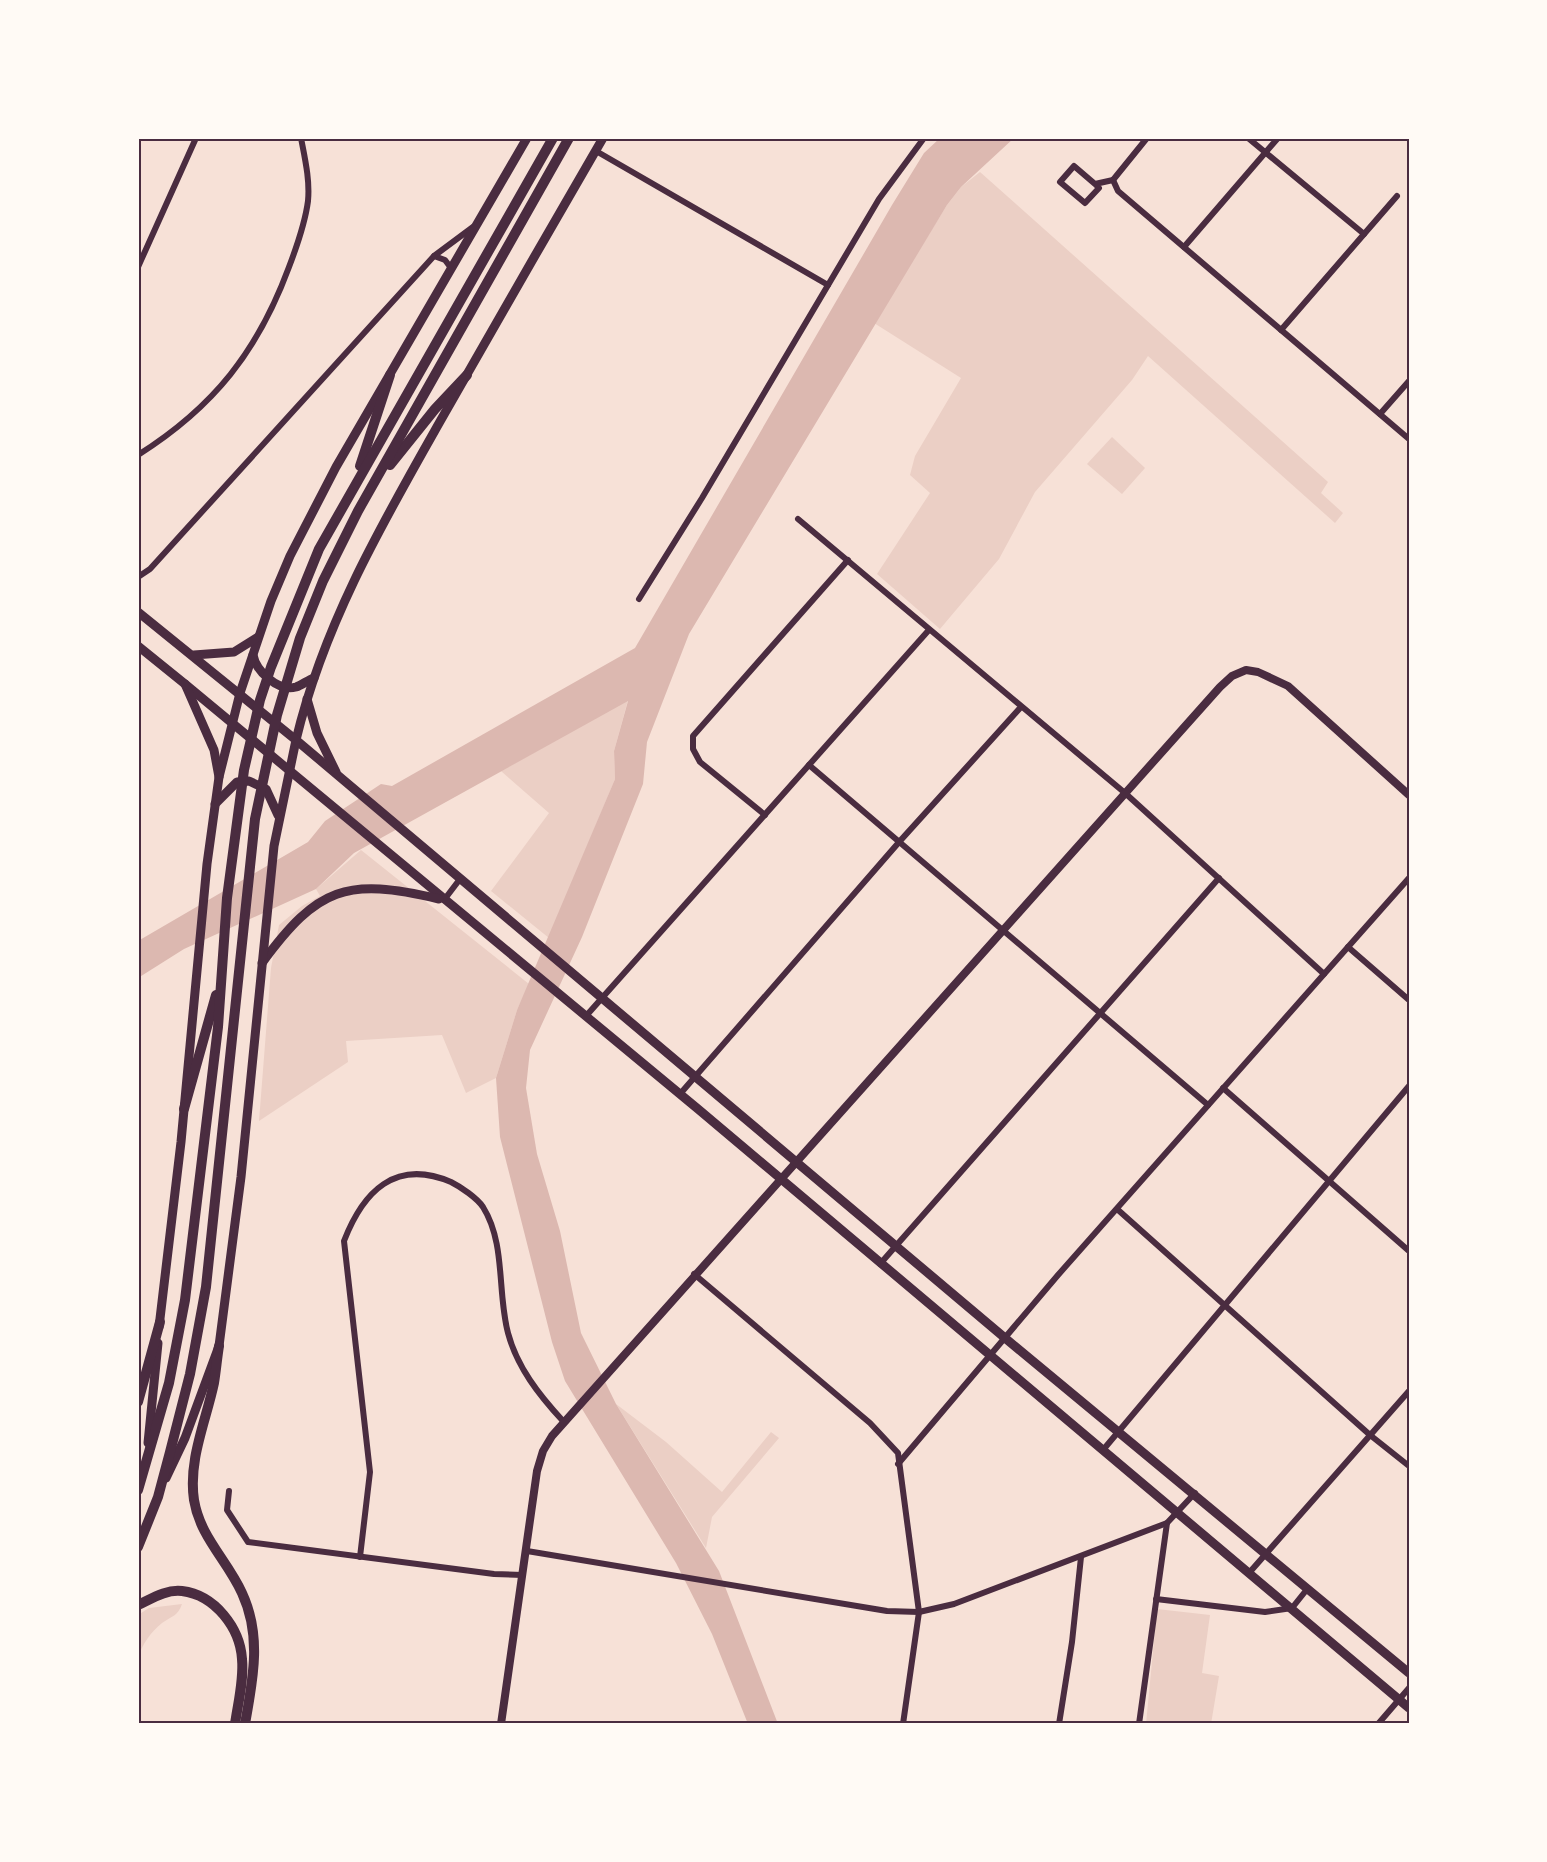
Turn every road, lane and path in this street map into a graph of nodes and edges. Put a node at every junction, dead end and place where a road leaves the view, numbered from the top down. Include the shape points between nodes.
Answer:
1 (196, 138) edge
2 (301, 138) edge
3 (527, 138) edge
4 (553, 138) edge
5 (569, 138) edge
6 (603, 138) edge
7 (924, 138) edge
8 (1147, 138) edge
9 (1248, 138) edge
10 (1278, 138) edge
11 (596, 151) junction
12 (1265, 152) junction
13 (1113, 180) junction
14 (1095, 184) junction
15 (1397, 196) dead end
16 (476, 225) junction
17 (1364, 234) junction
18 (1184, 247) junction
19 (434, 256) junction
20 (138, 267) edge
21 (451, 268) junction
22 (828, 285) junction
23 (1281, 330) junction
24 (390, 375) junction
25 (467, 375) junction
26 (1409, 381) edge
27 (1380, 414) junction
28 (1409, 439) edge
29 (138, 455) edge
30 (352, 489) junction
31 (369, 490) junction
32 (798, 519) dead end
33 (848, 560) junction
34 (138, 577) edge
35 (639, 599) dead end
36 (138, 612) edge
37 (928, 631) junction
38 (258, 637) junction
39 (138, 646) edge
40 (253, 652) junction
41 (194, 655) junction
42 (314, 678) junction
43 (185, 684) junction
44 (240, 693) junction
45 (306, 697) junction
46 (1021, 707) junction
47 (233, 724) junction
48 (296, 740) junction
49 (809, 765) junction
50 (288, 772) junction
51 (219, 777) junction
52 (339, 777) junction
53 (1125, 793) junction
54 (1409, 795) edge
55 (215, 805) junction
56 (765, 815) junction
57 (279, 820) junction
58 (900, 841) junction
59 (1219, 878) junction
60 (1409, 878) edge
61 (460, 879) junction
62 (443, 900) junction
63 (1003, 929) junction
64 (1348, 947) junction
65 (262, 963) junction
66 (222, 972) junction
67 (1324, 974) junction
68 (602, 998) junction
69 (1409, 1000) edge
70 (1101, 1012) junction
71 (586, 1016) junction
72 (696, 1076) junction
73 (1409, 1086) edge
74 (1222, 1089) junction
75 (680, 1094) junction
76 (1208, 1105) junction
77 (184, 1109) junction
78 (797, 1162) junction
79 (782, 1179) junction
80 (1327, 1182) junction
81 (1118, 1209) junction
82 (896, 1245) junction
83 (1409, 1251) edge
84 (880, 1264) junction
85 (694, 1274) junction
86 (1223, 1303) junction
87 (159, 1322) junction
88 (1005, 1338) junction
89 (219, 1346) junction
90 (989, 1356) junction
91 (1409, 1391) edge
92 (138, 1402) edge
93 (563, 1421) junction
94 (1118, 1431) junction
95 (1370, 1435) junction
96 (1103, 1450) junction
97 (898, 1464) junction
98 (146, 1466) junction
99 (1409, 1466) edge
100 (138, 1490) edge
101 (229, 1491) dead end
102 (1195, 1493) junction
103 (158, 1497) junction
104 (1179, 1513) junction
105 (1167, 1523) junction
106 (138, 1547) edge
107 (527, 1551) junction
108 (1266, 1553) junction
109 (360, 1557) junction
110 (1081, 1557) junction
111 (1250, 1573) junction
112 (523, 1575) junction
113 (1308, 1588) junction
114 (1156, 1599) junction
115 (138, 1605) edge
116 (1292, 1608) junction
117 (919, 1611) junction
118 (1409, 1673) edge
119 (1409, 1688) edge
120 (1399, 1700) junction
121 (1409, 1708) edge
122 (240, 1724) edge
123 (501, 1724) edge
124 (903, 1724) edge
125 (1059, 1724) edge
126 (1139, 1724) edge
127 (1378, 1724) edge

1 - 20 street
2 - 29 street via 308,174 308,202 298,243 273,311 219,390 170,435
3 - 16 main road
4 - 30 highway
5 - 31 highway
6 - 11 main road
7 - 22 street via 879,199
8 - 13 street
9 - 12 street
10 - 12 street
11 - 22 street
11 - 25 main road
12 - 17 street
12 - 18 street
13 - 14 street
13 - 18 street via 1118,191
14 - 14 street via 1074,166 1060,182 1085,203 1099,188
15 - 17 street
16 - 19 street
16 - 21 main road
17 - 23 street
18 - 23 street
19 - 21 street via 445,260
19 - 34 street via 150,569
21 - 24 main road
22 - 35 street
23 - 27 street
24 - 30 highway
24 - 38 main road via 290,556
25 - 31 highway
25 - 42 main road via 351,584
26 - 27 street
27 - 28 street
30 - 66 highway via 319,549 260,700 244,770 226,898
31 - 103 highway via 336,553 300,638 270,740 259,793 206,1287 190,1374
32 - 33 street
33 - 37 street
33 - 56 street via 693,736 693,749 700,762
36 - 41 main road
37 - 46 street
37 - 49 street
38 - 40 main road
38 - 41 main road via 234,652
39 - 43 main road
40 - 42 main road via 258,669 278,684 297,687
40 - 44 main road
41 - 44 main road
42 - 45 main road
43 - 47 main road
43 - 51 main road via 214,750
44 - 47 main road
44 - 48 main road
45 - 48 main road
45 - 52 main road via 316,731
46 - 53 street
46 - 58 street
47 - 50 main road
47 - 51 main road
48 - 50 main road
48 - 52 main road
49 - 56 street
49 - 58 street
50 - 57 main road
50 - 62 main road
51 - 55 main road
52 - 61 main road
53 - 54 street via 1220,687 1232,675 1248,670 1288,686
53 - 59 street
53 - 63 street
55 - 57 main road via 237,782 249,782 271,795
55 - 77 main road
56 - 68 street
57 - 65 main road
58 - 63 street
58 - 72 street
59 - 67 street
59 - 70 street
60 - 64 street
61 - 62 street
61 - 68 main road
62 - 65 main road via 363,889 326,898 297,919
62 - 71 main road
63 - 70 street
63 - 78 street
64 - 67 street
64 - 69 street
65 - 89 main road via 241,1177
66 - 77 highway
66 - 98 highway via 185,1300 169,1383
67 - 74 street
68 - 71 street
68 - 72 main road
70 - 76 street
70 - 82 street
71 - 75 main road
72 - 75 street
72 - 78 main road
73 - 80 street
74 - 76 street
74 - 80 street
75 - 79 main road
76 - 81 street
77 - 87 main road
78 - 79 street
78 - 82 main road
79 - 84 main road
79 - 85 street
80 - 83 street
80 - 86 street
81 - 86 street
81 - 88 street
82 - 84 street
82 - 88 main road
84 - 90 main road
85 - 93 street
85 - 97 street via 870,1423 898,1453
86 - 94 street
86 - 95 street
87 - 92 highway
87 - 98 main road
88 - 90 street
88 - 94 main road
89 - 103 main road
89 - 122 highway via 194,1460 193,1485 202,1528 242,1593 253,1624 254,1672
90 - 96 main road
90 - 97 street
91 - 95 street
93 - 107 street via 543,1451 537,1471
93 - 109 street via 521,1367 514,1351 507,1331 495,1234 482,1205 457,1185 430,1173 394,1178 371,1193 354,1214 344,1241 370,1472
94 - 96 street
94 - 102 main road
95 - 99 street
95 - 108 street
96 - 104 main road
97 - 117 street
98 - 100 highway
101 - 109 street via 227,1510 248,1542
102 - 104 street
102 - 108 main road
103 - 106 highway
104 - 105 street
104 - 111 main road
105 - 110 street
105 - 114 street
107 - 112 street
107 - 117 street via 887,1611
108 - 111 street
108 - 113 main road
109 - 112 street
110 - 117 street via 954,1604
110 - 125 street
111 - 116 main road
112 - 123 street
113 - 116 street
113 - 118 main road
114 - 116 street via 1265,1612
114 - 126 street
115 - 122 highway via 180,1590 208,1602 224,1615 235,1632 242,1658
116 - 120 main road
117 - 124 street
119 - 120 street
120 - 121 main road
120 - 127 street

